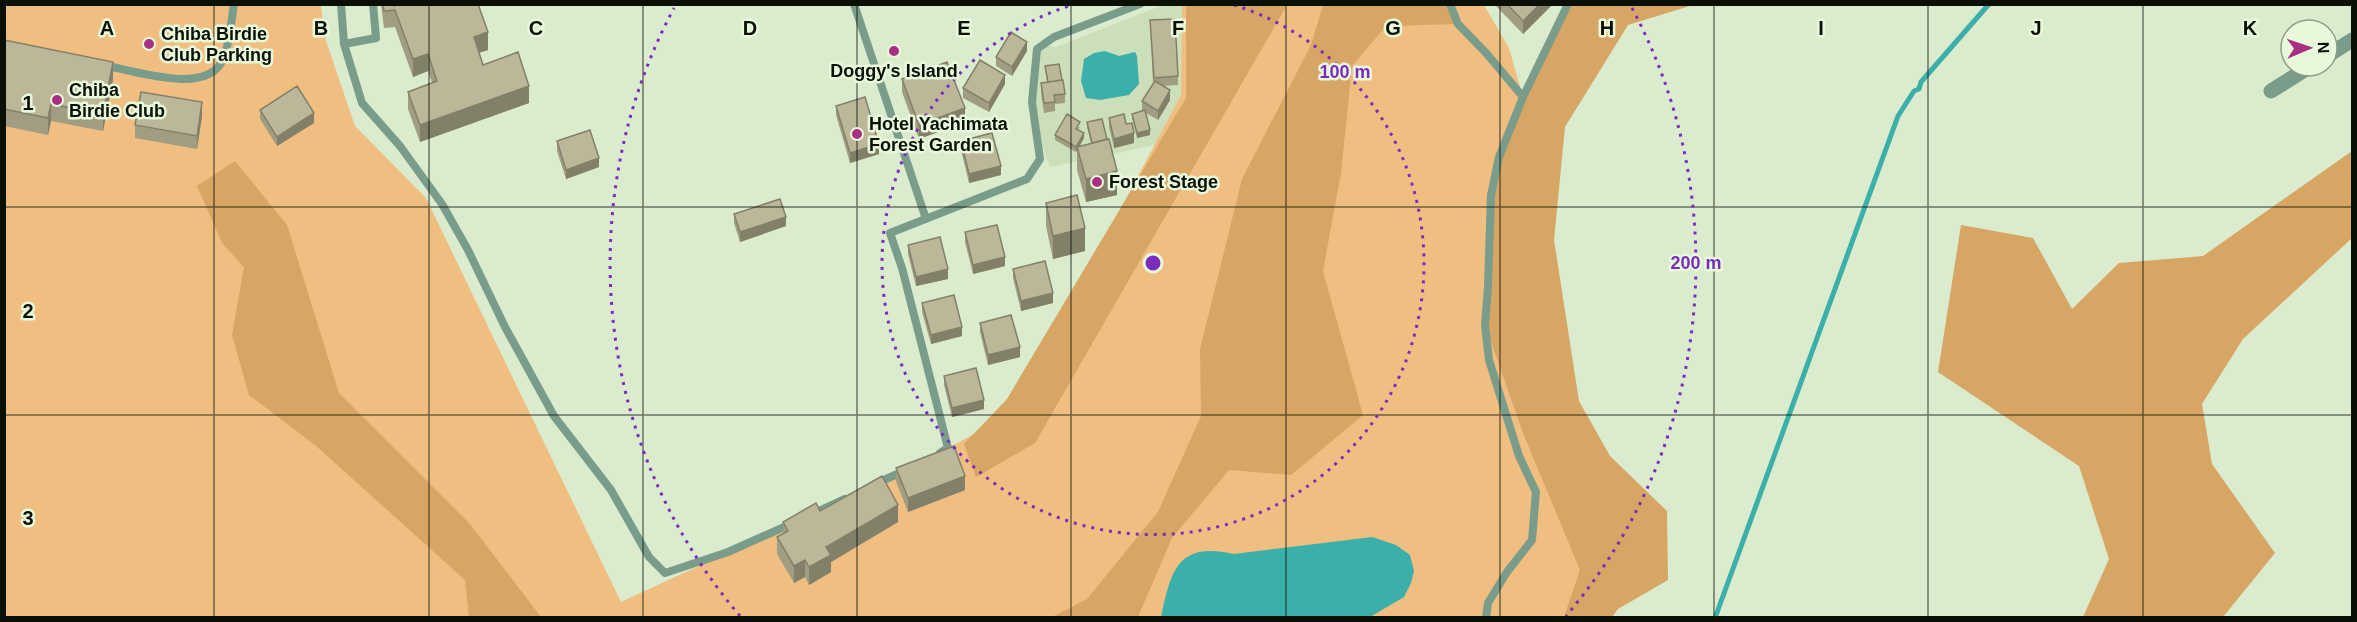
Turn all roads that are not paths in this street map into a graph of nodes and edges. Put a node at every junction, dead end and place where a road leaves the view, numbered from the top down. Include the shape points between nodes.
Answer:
1 (234, 4) edge
2 (341, 4) edge
3 (373, 4) edge
4 (854, 4) edge
5 (1140, 4) edge
6 (1450, 4) edge
7 (1568, 4) edge
8 (2352, 40) edge
9 (344, 44) junction
10 (2339, 48) edge
11 (94, 63) edge
12 (2292, 78) edge
13 (2271, 91) dead end
14 (1523, 97) junction
15 (926, 219) junction
16 (928, 459) edge
17 (918, 465) edge
18 (868, 488) edge
19 (858, 492) edge
20 (1486, 618) edge

1 - 11 lane via 223,61 200,79 183,81
2 - 9 lane
3 - 9 lane via 376,38
4 - 15 lane
5 - 15 lane via 1054,37 1037,49 1032,102 1040,159 1027,179
6 - 14 lane via 1458,24
7 - 14 lane
8 - 10 street
9 - 19 lane via 362,103 400,146 442,204 554,416 611,490 649,557 665,573 728,552
12 - 13 street
14 - 20 lane via 1499,157 1491,195 1485,325 1489,360 1519,456 1536,492 1532,540 1488,603
15 - 16 lane via 890,233 948,448
17 - 18 lane

